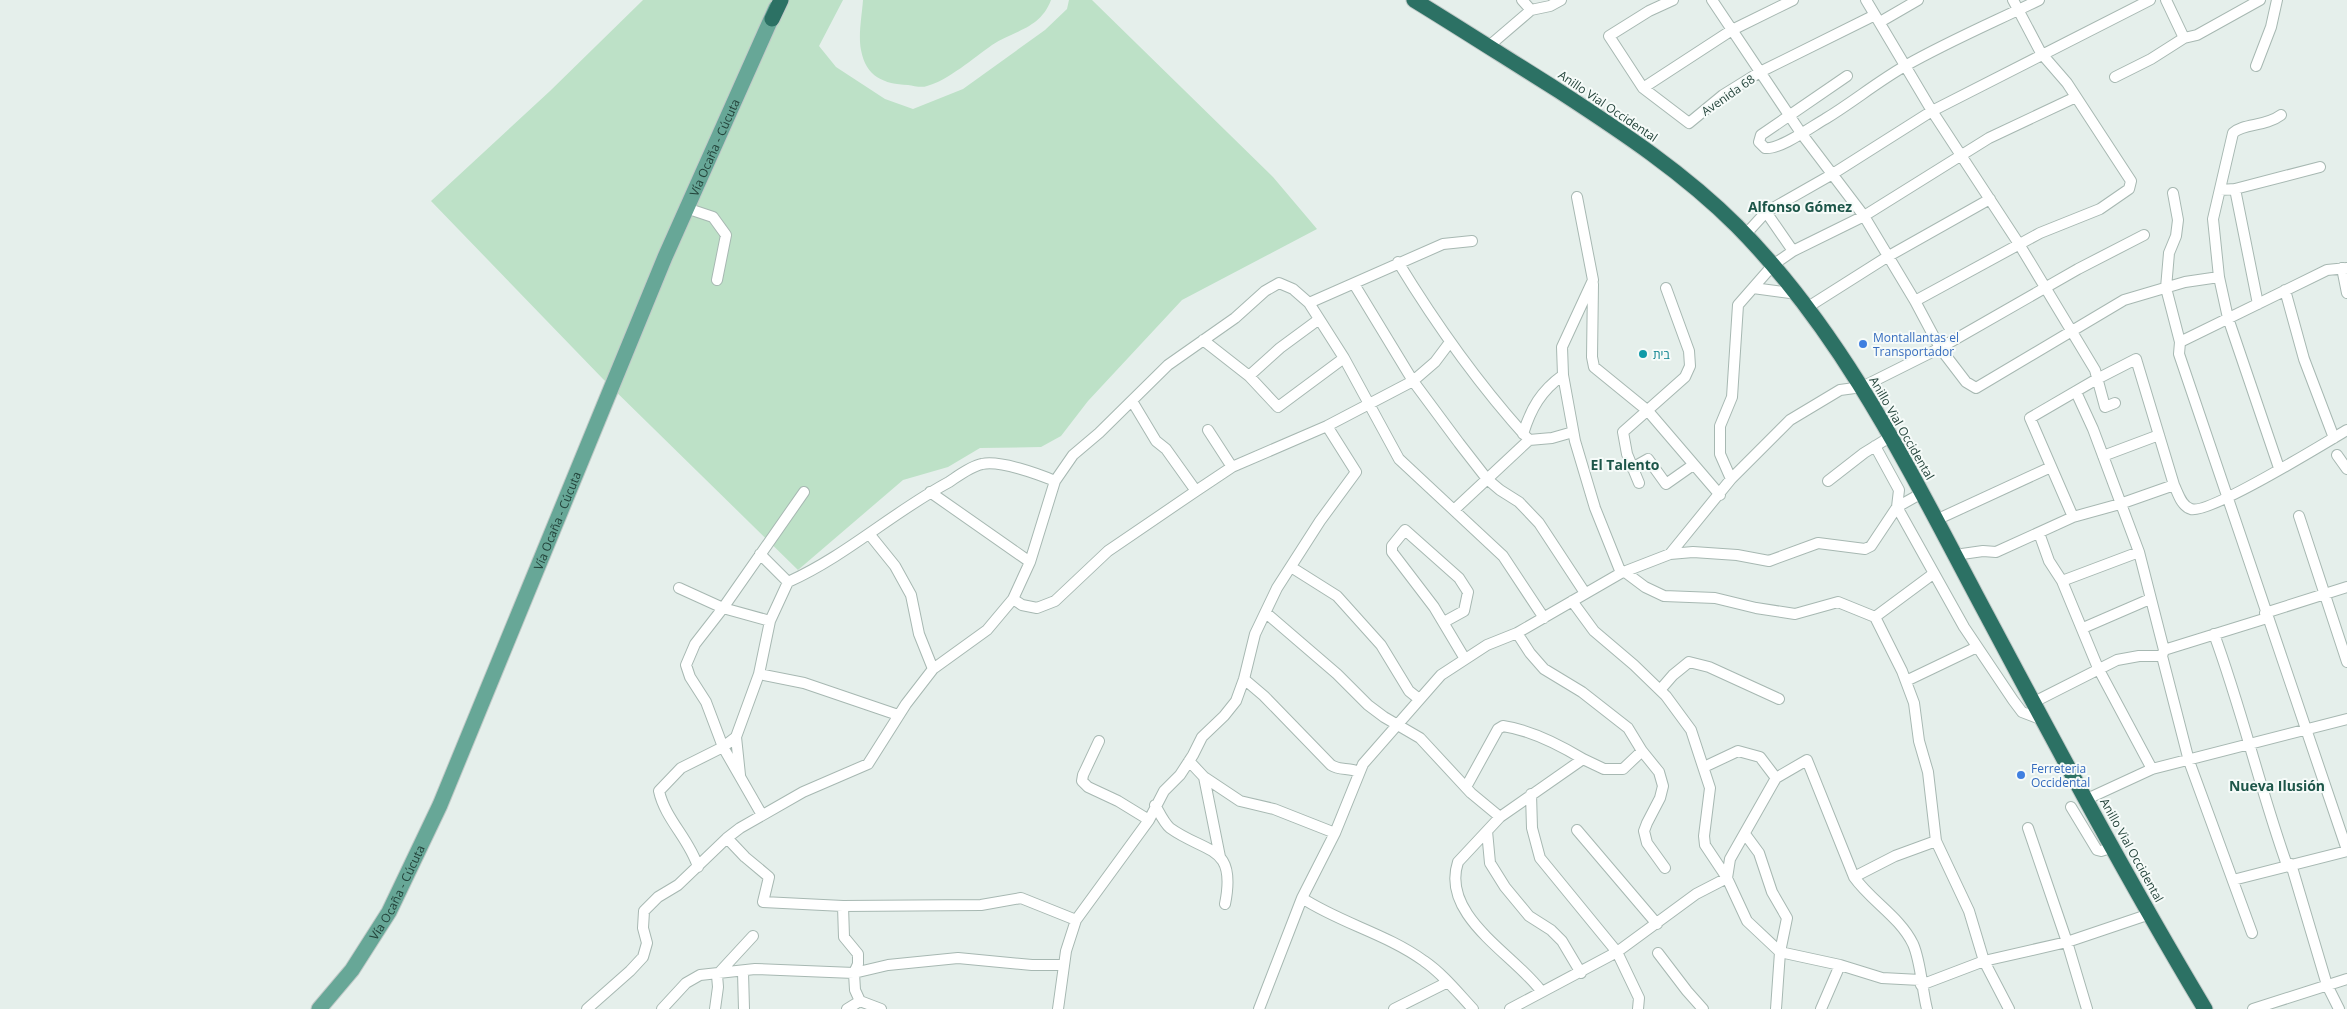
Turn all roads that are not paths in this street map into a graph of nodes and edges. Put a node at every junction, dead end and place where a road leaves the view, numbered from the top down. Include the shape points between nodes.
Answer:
1 (780, 0) edge
2 (1414, 0) edge
3 (1522, 0) edge
4 (1561, 0) edge
5 (1673, 0) edge
6 (1712, 0) edge
7 (1793, 0) edge
8 (1866, 0) edge
9 (1918, 0) edge
10 (2013, 0) edge
11 (2039, 0) edge
12 (2150, 0) edge
13 (2166, 0) edge
14 (2260, 0) edge
15 (2277, 0) edge
16 (1531, 10) junction
17 (2019, 10) junction
18 (772, 19) joint
19 (1877, 19) junction
20 (1732, 30) junction
21 (2184, 38) junction
22 (1488, 46) junction
23 (2041, 54) junction
24 (1905, 66) junction
25 (2256, 66) dead end
26 (1760, 72) junction
27 (1847, 76) dead end
28 (2115, 77) dead end
29 (1643, 88) junction
30 (2076, 97) junction
31 (1932, 111) junction
32 (2281, 115) dead end
33 (1790, 116) junction
34 (1801, 133) junction
35 (1963, 156) junction
36 (2320, 167) dead end
37 (1831, 175) junction
38 (2235, 189) junction
39 (2220, 190) junction
40 (2172, 192) dead end
41 (1577, 197) dead end
42 (1990, 199) junction
43 (686, 208) junction
44 (1766, 212) junction
45 (1864, 216) junction
46 (1745, 235) junction
47 (2144, 235) dead end
48 (1472, 241) dead end
49 (2019, 244) junction
50 (1793, 251) junction
51 (1887, 257) junction
52 (1398, 262) junction
53 (1773, 265) junction
54 (2344, 268) edge
55 (2219, 276) junction
56 (717, 280) dead end
57 (1593, 280) junction
58 (1354, 284) junction
59 (1666, 288) dead end
60 (1753, 288) junction
61 (2046, 288) junction
62 (2166, 288) junction
63 (2285, 290) junction
64 (2347, 293) edge
65 (1798, 294) junction
66 (1915, 300) junction
67 (1309, 303) junction
68 (2258, 304) junction
69 (1808, 307) junction
70 (2228, 318) junction
71 (1318, 320) junction
72 (2071, 330) junction
73 (1203, 340) junction
74 (1450, 342) junction
75 (2180, 342) junction
76 (1940, 348) junction
77 (1344, 358) junction
78 (1563, 375) junction
79 (1249, 376) junction
80 (2097, 379) junction
81 (1413, 381) junction
82 (1862, 387) junction
83 (2076, 392) junction
84 (1132, 401) junction
85 (2115, 403) dead end
86 (1370, 404) junction
87 (1648, 411) junction
88 (1327, 426) junction
89 (1208, 430) dead end
90 (2347, 430) edge
91 (1573, 432) junction
92 (2160, 435) junction
93 (1526, 437) junction
94 (1890, 437) junction
95 (2334, 438) junction
96 (1875, 446) junction
97 (2337, 454) dead end
98 (2103, 456) junction
99 (1693, 465) junction
100 (2052, 466) junction
101 (1232, 467) junction
102 (1632, 468) junction
103 (2279, 468) junction
104 (2347, 469) edge
105 (1487, 479) junction
106 (1731, 479) junction
107 (1055, 481) junction
108 (1828, 481) dead end
109 (1639, 483) dead end
110 (2174, 484) junction
111 (1196, 491) junction
112 (804, 492) dead end
113 (930, 492) junction
114 (1922, 492) junction
115 (1720, 495) junction
116 (2229, 498) junction
117 (2120, 504) junction
118 (1897, 507) junction
119 (1454, 510) junction
120 (2299, 516) dead end
121 (2073, 517) junction
122 (1936, 520) junction
123 (2039, 533) junction
124 (870, 535) junction
125 (2139, 552) junction
126 (760, 554) junction
127 (1670, 554) junction
128 (1955, 555) junction
129 (1030, 562) junction
130 (1291, 566) junction
131 (1623, 572) junction
132 (1933, 574) junction
133 (2062, 581) junction
134 (788, 582) junction
135 (2347, 587) edge
136 (679, 588) dead end
137 (1585, 593) junction
138 (2324, 595) junction
139 (1013, 599) junction
140 (2150, 599) junction
141 (1572, 601) junction
142 (723, 608) junction
143 (1266, 613) junction
144 (2266, 615) junction
145 (1876, 617) junction
146 (1544, 618) junction
147 (770, 621) junction
148 (1444, 622) junction
149 (2083, 628) junction
150 (1517, 633) junction
151 (2214, 634) junction
152 (1977, 647) junction
153 (2163, 653) junction
154 (1465, 659) junction
155 (2347, 662) edge
156 (2098, 668) junction
157 (933, 669) junction
158 (759, 674) junction
159 (1244, 679) junction
160 (1906, 681) junction
161 (1660, 690) junction
162 (1419, 699) junction
163 (1779, 699) dead end
164 (2034, 702) junction
165 (898, 715) junction
166 (2347, 719) edge
167 (2043, 720) junction
168 (1397, 725) junction
169 (2306, 730) junction
170 (736, 737) junction
171 (1099, 741) dead end
172 (2249, 745) junction
173 (723, 747) junction
174 (1642, 751) junction
175 (1583, 760) junction
176 (1189, 761) junction
177 (2189, 761) junction
178 (1704, 767) junction
179 (2152, 769) junction
180 (1359, 772) junction
181 (740, 774) junction
182 (1204, 777) junction
183 (1776, 778) junction
184 (1466, 787) junction
185 (1531, 794) junction
186 (2087, 799) junction
187 (1155, 805) junction
188 (2071, 807) dead end
189 (762, 814) junction
190 (1500, 817) junction
191 (1149, 820) junction
192 (2028, 828) dead end
193 (1577, 830) dead end
194 (1487, 832) junction
195 (1335, 833) junction
196 (1745, 834) junction
197 (728, 838) junction
198 (1936, 840) junction
199 (2114, 847) junction
200 (2347, 850) edge
201 (1220, 857) junction
202 (2289, 864) junction
203 (698, 867) junction
204 (1665, 868) dead end
205 (1854, 877) junction
206 (1727, 878) junction
207 (2233, 880) junction
208 (1302, 898) junction
209 (1225, 904) dead end
210 (843, 906) junction
211 (2150, 914) junction
212 (1076, 920) junction
213 (1657, 924) junction
214 (2252, 933) dead end
215 (753, 936) dead end
216 (2067, 942) junction
217 (1617, 952) junction
218 (1780, 952) junction
219 (1658, 954) dead end
220 (1984, 961) junction
221 (1064, 965) junction
222 (1840, 965) junction
223 (743, 972) junction
224 (854, 973) junction
225 (1581, 973) junction
226 (717, 975) junction
227 (2347, 979) edge
228 (1448, 982) junction
229 (1921, 982) junction
230 (2327, 985) junction
231 (1541, 991) junction
232 (860, 1001) junction
233 (319, 1009) edge
234 (587, 1009) edge
235 (662, 1009) edge
236 (714, 1009) edge
237 (744, 1009) edge
238 (847, 1009) edge
239 (881, 1009) edge
240 (1058, 1009) edge
241 (1258, 1009) edge
242 (1394, 1009) edge
243 (1473, 1009) edge
244 (1510, 1009) edge
245 (1638, 1009) edge
246 (1703, 1009) edge
247 (1776, 1009) edge
248 (1821, 1009) edge
249 (1927, 1009) edge
250 (2009, 1009) edge
251 (2087, 1009) edge
252 (2205, 1009) edge
253 (2253, 1009) edge
254 (2338, 1009) edge

1 - 18 highway
2 - 22 highway, Anillo Vial Occidental
3 - 16 street
4 - 16 street
5 - 29 street, Avenida 68 via 1609,36
6 - 20 street
7 - 20 street
8 - 19 street
9 - 19 street, Avenida 68
10 - 17 street
11 - 17 street
12 - 23 street
13 - 21 street
14 - 21 street via 2197,35
15 - 25 street
16 - 22 street
17 - 23 street
17 - 24 street via 1960,36
18 - 43 main road, Vía Ocaña - Cúcuta
19 - 24 street
19 - 26 street, Avenida 68
20 - 26 street
20 - 29 street
21 - 28 street
22 - 46 highway, Anillo Vial Occidental via 1640,144 1716,206
23 - 30 street
23 - 31 street
24 - 31 street
24 - 34 street
26 - 29 street, Avenida 68 via 1723,95 1689,123
26 - 33 street
27 - 33 street
30 - 35 street via 1988,138
30 - 49 street via 2131,181 2130,189 2100,209
31 - 35 street
31 - 37 street
32 - 39 street via 2266,124 2238,128 2233,133
33 - 34 street
33 - 34 street via 1761,136 1760,142 1764,148 1771,149
34 - 37 street
35 - 42 street
35 - 45 street
36 - 38 street
37 - 44 street
37 - 45 street
38 - 39 street
38 - 68 street
39 - 55 street via 2213,219
40 - 62 street via 2178,220 2169,253
41 - 57 street
42 - 49 street
42 - 51 street
43 - 56 street via 713,217 726,235
43 - 233 main road, Vía Ocaña - Cúcuta via 440,805 389,912 352,970
44 - 46 street
44 - 50 street
45 - 50 street
45 - 51 street
46 - 53 highway, Anillo Vial Occidental
47 - 61 street
48 - 52 street via 1443,244
49 - 61 street
49 - 66 street
50 - 53 street
51 - 66 street
51 - 69 street
52 - 58 street
52 - 74 street
53 - 60 street
53 - 65 highway, Anillo Vial Occidental
54 - 63 street via 2327,270
54 - 64 street
55 - 62 street
55 - 70 street
57 - 78 street via 1562,347
57 - 87 street via 1594,367
58 - 67 street
58 - 81 street
59 - 87 street via 1689,351 1690,366 1685,377
60 - 65 street
60 - 106 street via 1738,305 1732,397 1720,426 1720,454
61 - 72 street
61 - 76 street
62 - 72 street via 2124,300
62 - 75 street
63 - 68 street
63 - 95 street via 2304,359
65 - 69 highway, Anillo Vial Occidental
66 - 76 street
67 - 71 street
67 - 73 street via 1293,289 1279,283
68 - 70 street
69 - 82 highway, Anillo Vial Occidental
70 - 75 street
70 - 103 street
71 - 77 street
71 - 79 street
72 - 76 street via 1976,388 1966,382
72 - 80 street
73 - 79 street
73 - 84 street via 1168,365
74 - 81 street via 1436,362
74 - 93 street via 1495,403
75 - 116 street via 2179,354
76 - 82 street
77 - 79 street via 1278,407
77 - 86 street
78 - 91 street
78 - 93 street via 1548,386 1533,405
80 - 83 street
80 - 85 street via 2105,407
80 - 92 street via 2136,359
81 - 86 street
81 - 105 street
82 - 94 highway, Anillo Vial Occidental
82 - 106 street via 1840,390 1790,420
83 - 98 street
83 - 100 street via 2030,418
84 - 107 street via 1073,456
84 - 111 street via 1156,441 1166,449
86 - 88 street
86 - 119 street via 1399,459
87 - 99 street
87 - 102 street via 1623,432
88 - 101 street
88 - 130 street via 1356,472
89 - 101 street
90 - 95 street
91 - 93 street via 1552,438
91 - 131 street via 1595,508
92 - 98 street
92 - 110 street
93 - 105 street
94 - 96 street
94 - 114 highway, Anillo Vial Occidental
95 - 103 street
96 - 108 street
96 - 118 street via 1899,490
97 - 104 street
98 - 117 street
99 - 102 street via 1666,484 1648,459
99 - 115 street
100 - 121 street
100 - 122 street
101 - 111 street
102 - 109 street
103 - 116 street
105 - 119 street
105 - 137 street via 1519,502 1539,523
106 - 115 street
107 - 113 street via 997,464 982,464
107 - 129 street
110 - 116 street via 2183,504 2191,510
110 - 117 street
111 - 139 street via 1108,551 1054,601 1037,608
112 - 126 street
113 - 124 street
113 - 129 street
114 - 118 street
114 - 122 highway, Anillo Vial Occidental
115 - 127 street
116 - 144 street
117 - 121 street
117 - 125 street
118 - 127 street via 1871,546 1865,549 1818,543 1769,561 1737,555
118 - 132 street
119 - 146 street via 1503,556
120 - 138 street
121 - 123 street
122 - 128 highway, Anillo Vial Occidental
123 - 128 street via 1996,552
123 - 133 street via 2049,561
124 - 134 street
124 - 157 street via 895,566 911,595 919,634
125 - 133 street
125 - 140 street
126 - 134 street
126 - 142 street
127 - 131 street
128 - 164 highway, Anillo Vial Occidental
129 - 139 street
130 - 143 street
130 - 162 street via 1337,596 1381,645 1409,690
131 - 137 street
131 - 145 street via 1664,596 1715,598 1795,614 1838,602
132 - 145 street
132 - 152 street
133 - 149 street
134 - 147 street
135 - 138 street
136 - 142 street
137 - 141 street
138 - 144 street
138 - 155 street
139 - 157 street via 987,630
140 - 149 street
140 - 153 street
141 - 146 street
141 - 161 street via 1594,631
142 - 147 street
142 - 173 street via 695,644 686,665 706,702
143 - 159 street via 1255,634
143 - 168 street via 1368,705
144 - 151 street
144 - 169 street
145 - 160 street
146 - 150 street
147 - 158 street
148 - 148 street via 1392,552 1392,546 1405,530 1458,578 1468,592 1464,610
148 - 154 street
149 - 156 street
150 - 154 street via 1487,645
150 - 174 street via 1544,669 1603,706 1628,728
151 - 153 street
151 - 172 street
152 - 160 street
152 - 167 street via 2022,712
153 - 156 street via 2124,659
153 - 177 street
154 - 162 street via 1441,675
156 - 164 street
156 - 179 street
157 - 165 street
158 - 165 street via 804,683
158 - 170 street
159 - 176 street via 1236,701 1202,737
159 - 180 street via 1331,765
160 - 198 street via 1914,703 1919,741 1928,772
161 - 163 street via 1689,662
161 - 178 street via 1691,730
162 - 168 street
164 - 167 highway, Anillo Vial Occidental
165 - 189 street via 868,764
166 - 169 street
167 - 186 highway, Anillo Vial Occidental
168 - 180 street
168 - 184 street via 1420,738
169 - 172 street
169 - 200 street
170 - 173 street
170 - 181 street
171 - 191 street via 1082,781
172 - 177 street
172 - 202 street
173 - 181 street
173 - 203 street via 681,768 659,791
174 - 175 street via 1623,769 1604,768
174 - 204 street via 1659,772 1663,786 1644,831 1647,843
175 - 184 street via 1568,750 1513,727 1503,726 1498,729
175 - 185 street
176 - 182 street
176 - 187 street
177 - 179 street
177 - 207 street
178 - 183 street via 1738,751 1760,757
178 - 206 street via 1710,788 1705,845
179 - 186 street
180 - 195 street
181 - 189 street
182 - 195 street via 1240,801 1274,809
182 - 201 street
183 - 196 street
183 - 205 street via 1807,760
184 - 190 street
185 - 190 street
185 - 217 street via 1532,828 1540,858
186 - 199 highway, Anillo Vial Occidental
187 - 191 street
187 - 201 street via 1168,827
188 - 199 street via 2097,850
189 - 197 street
190 - 194 street
191 - 212 street
192 - 216 street
193 - 213 street
194 - 225 street via 1490,863 1504,887 1529,916 1562,941
194 - 231 street via 1458,862 1455,871 1458,891 1474,923 1496,948 1531,977
195 - 208 street
196 - 206 street via 1730,859
196 - 218 street via 1759,853 1772,892 1787,918
197 - 203 street
197 - 210 street via 769,877 763,902
198 - 205 street
198 - 220 street via 1969,910
199 - 211 highway, Anillo Vial Occidental
200 - 202 street
201 - 209 street via 1228,876
202 - 207 street
202 - 230 street
203 - 234 street via 678,885 658,896 644,911 647,944 643,957
205 - 229 street via 1904,930 1913,946
206 - 213 street via 1696,894
206 - 218 street via 1748,921
207 - 214 street
208 - 228 street via 1340,920 1404,948 1425,961
208 - 241 street
210 - 212 street via 981,905 1021,898
210 - 224 street via 844,937 858,954
211 - 216 street
211 - 252 highway, Anillo Vial Occidental
212 - 221 street
213 - 217 street
215 - 226 street
216 - 220 street
216 - 251 street
217 - 225 street
217 - 245 street via 1639,998
218 - 222 street
218 - 247 street
219 - 246 street
220 - 229 street
220 - 250 street
221 - 224 street via 958,958 888,965
221 - 240 street
222 - 229 street via 1882,978
222 - 248 street
223 - 224 street
223 - 226 street
223 - 237 street
224 - 232 street via 855,990
225 - 231 street
226 - 235 street via 700,975 686,983
226 - 236 street
227 - 230 street
228 - 242 street
228 - 243 street
229 - 249 street
230 - 253 street
230 - 254 street
231 - 244 street
232 - 238 street
232 - 239 street

